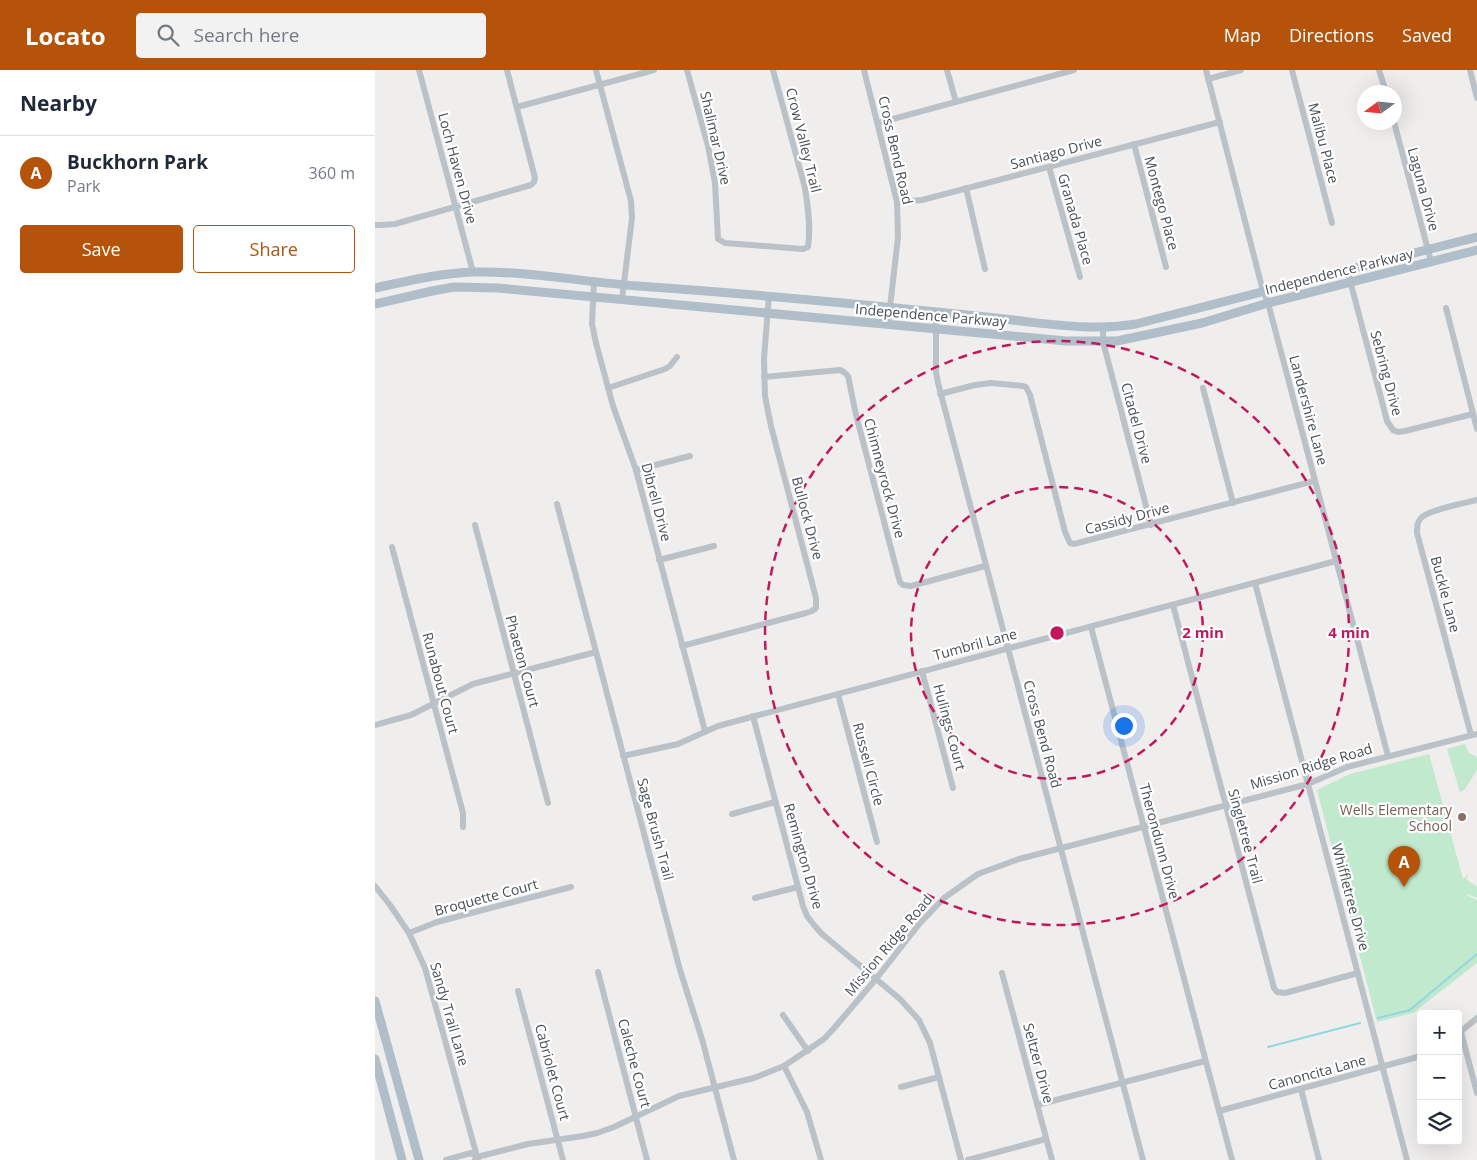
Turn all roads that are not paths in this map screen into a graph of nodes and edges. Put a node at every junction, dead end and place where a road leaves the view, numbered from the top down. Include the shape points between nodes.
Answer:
1 (419, 70) edge
2 (507, 70) edge
3 (596, 70) edge
4 (654, 70) edge
5 (687, 70) edge
6 (773, 70) edge
7 (864, 70) edge
8 (947, 70) edge
9 (1074, 70) edge
10 (1206, 70) edge
11 (1241, 70) edge
12 (1292, 70) edge
13 (1379, 70) edge
14 (1470, 70) edge
15 (1208, 79) junction
16 (600, 84) junction
17 (1384, 85) edge
18 (1477, 98) edge
19 (956, 102) junction
20 (517, 107) junction
21 (1220, 122) junction
22 (878, 123) junction
23 (1396, 130) edge
24 (1134, 144) junction
25 (1049, 167) junction
26 (966, 188) junction
27 (897, 202) junction
28 (456, 206) junction
29 (1332, 222) dead end
30 (375, 225) edge
31 (1477, 237) edge
32 (808, 247) joint
33 (1427, 249) junction
34 (1477, 250) edge
35 (1431, 262) junction
36 (1166, 267) dead end
37 (1347, 269) junction
38 (985, 270) dead end
39 (473, 272) junction
40 (1080, 277) dead end
41 (594, 280) junction
42 (1350, 282) junction
43 (624, 285) junction
44 (375, 288) edge
45 (475, 288) junction
46 (1263, 291) junction
47 (592, 296) junction
48 (769, 296) junction
49 (622, 299) junction
50 (1268, 302) junction
51 (375, 304) edge
52 (890, 308) junction
53 (1446, 308) dead end
54 (936, 312) junction
55 (767, 314) junction
56 (888, 325) junction
57 (1103, 327) junction
58 (935, 330) junction
59 (1103, 342) junction
60 (677, 357) dead end
61 (764, 377) junction
62 (608, 388) junction
63 (1203, 388) dead end
64 (940, 394) junction
65 (1473, 414) junction
66 (1477, 429) edge
67 (690, 456) dead end
68 (636, 470) junction
69 (1315, 481) junction
70 (1477, 500) edge
71 (1233, 502) junction
72 (557, 504) dead end
73 (1151, 524) junction
74 (475, 525) dead end
75 (392, 546) dead end
76 (714, 546) dead end
77 (659, 560) junction
78 (1336, 561) junction
79 (985, 566) junction
80 (1255, 583) junction
81 (1173, 605) junction
82 (1091, 627) junction
83 (682, 646) junction
84 (1007, 648) junction
85 (596, 652) junction
86 (922, 671) junction
87 (514, 673) junction
88 (838, 694) junction
89 (434, 704) junction
90 (753, 716) junction
91 (375, 725) edge
92 (705, 731) junction
93 (1474, 735) edge
94 (623, 756) junction
95 (1388, 756) junction
96 (1308, 784) junction
97 (953, 788) dead end
98 (775, 802) junction
99 (547, 803) dead end
100 (1225, 805) junction
101 (732, 814) dead end
102 (463, 827) dead end
103 (1143, 827) junction
104 (877, 842) dead end
105 (1060, 849) junction
106 (375, 886) edge
107 (571, 887) dead end
108 (798, 887) junction
109 (755, 898) dead end
110 (409, 933) junction
111 (598, 972) dead end
112 (1002, 972) dead end
113 (1358, 973) junction
114 (876, 979) junction
115 (518, 991) dead end
116 (375, 1001) edge
117 (783, 1016) dead end
118 (1477, 1018) edge
119 (1462, 1030) edge
120 (1462, 1043) edge
121 (808, 1051) junction
122 (1417, 1057) edge
123 (375, 1059) edge
124 (1205, 1061) junction
125 (783, 1066) junction
126 (1383, 1067) junction
127 (939, 1077) junction
128 (1123, 1083) junction
129 (715, 1087) junction
130 (901, 1087) dead end
131 (1301, 1089) junction
132 (1477, 1093) edge
133 (1037, 1105) junction
134 (1219, 1111) junction
135 (636, 1117) junction
136 (557, 1139) junction
137 (1046, 1139) junction
138 (476, 1159) edge
139 (402, 1160) edge
140 (419, 1160) edge
141 (446, 1160) edge
142 (563, 1160) edge
143 (647, 1160) edge
144 (734, 1160) edge
145 (821, 1160) edge
146 (961, 1160) edge
147 (968, 1160) edge
148 (1052, 1160) edge
149 (1143, 1160) edge
150 (1232, 1160) edge
151 (1319, 1160) edge
152 (1407, 1160) edge

1 - 28 street, Loch Haven Drive
2 - 20 street
3 - 16 street
4 - 16 street
5 - 32 street, Shalimar Drive via 715,183 718,240
6 - 32 street, Crow Valley Trail via 805,188
7 - 22 street, Cross Bend Road
8 - 19 street
9 - 19 street
10 - 15 street, Landershire Lane
11 - 15 street
12 - 29 street, Malibu Place
13 - 17 street
14 - 18 street
15 - 21 street, Landershire Lane
16 - 20 street
16 - 43 street via 631,201
19 - 22 street
20 - 28 street via 535,178 533,184
21 - 24 street, Santiago Drive
21 - 46 street, Landershire Lane
22 - 27 street, Cross Bend Road
23 - 33 street, Laguna Drive
24 - 25 street, Santiago Drive
24 - 36 street, Montego Place
25 - 26 street, Santiago Drive
25 - 40 street, Granada Place
26 - 27 street, Santiago Drive via 922,200
26 - 38 street
27 - 52 street, Cross Bend Road via 898,237
28 - 30 street via 395,224
28 - 39 street, Loch Haven Drive
31 - 33 main road, Independence Parkway
33 - 35 street, Laguna Drive
33 - 37 main road, Independence Parkway
34 - 35 main road, Independence Parkway
35 - 42 main road, Independence Parkway
37 - 42 street, Sebring Drive
37 - 46 main road, Independence Parkway
39 - 41 main road, Independence Parkway
39 - 44 main road, Independence Parkway
39 - 45 main road
41 - 43 main road, Independence Parkway
41 - 47 street, Dibrell Drive
42 - 50 main road, Independence Parkway
42 - 65 street, Sebring Drive via 1387,421 1393,430 1405,431
43 - 48 main road, Independence Parkway
43 - 49 street
45 - 47 main road, Independence Parkway
45 - 51 main road, Independence Parkway via 454,287
46 - 50 street, Landershire Lane
46 - 57 main road, Independence Parkway via 1136,324
47 - 49 main road, Independence Parkway
47 - 62 street, Dibrell Drive via 592,324
48 - 52 main road, Independence Parkway
48 - 55 street, Bullock Drive
49 - 55 main road, Independence Parkway
50 - 59 main road, Independence Parkway via 1202,323
50 - 69 street, Landershire Lane
52 - 54 main road, Independence Parkway
52 - 56 street, Cross Bend Road
53 - 65 street
54 - 57 main road, Independence Parkway via 1074,327
54 - 58 street, Cross Bend Road
55 - 56 main road, Independence Parkway
55 - 61 street, Bullock Drive
56 - 58 main road, Independence Parkway
57 - 59 street, Citadel Drive
58 - 59 main road, Independence Parkway
58 - 64 street, Cross Bend Road
59 - 73 street, Citadel Drive
60 - 62 street via 665,369
61 - 79 street, Chimneyrock Drive via 840,370 848,376 855,415 903,585 911,586
61 - 83 street, Bullock Drive via 771,426 816,608
62 - 68 street, Dibrell Drive
63 - 71 street
64 - 73 street, Cassidy Drive via 982,384 1026,388 1070,543 1078,544
64 - 79 street, Cross Bend Road
65 - 66 street
67 - 68 street
68 - 77 street, Dibrell Drive
69 - 71 street, Cassidy Drive
69 - 78 street, Landershire Lane
70 - 93 street, Buckle Lane via 1427,513 1417,526
71 - 73 street, Cassidy Drive
72 - 85 street, Sage Brush Trail
74 - 87 street, Phaeton Court
75 - 89 street, Runabout Court
76 - 77 street
77 - 83 street, Dibrell Drive
78 - 80 street, Tumbril Lane
78 - 95 street, Landershire Lane
79 - 84 street, Cross Bend Road
80 - 81 street, Tumbril Lane
80 - 96 street, Whiffletree Drive
81 - 82 street, Tumbril Lane
81 - 100 street, Singletree Trail
82 - 84 street, Tumbril Lane
82 - 103 street, Therondunn Drive
83 - 92 street, Dibrell Drive
84 - 86 street, Tumbril Lane
84 - 105 street, Cross Bend Road
85 - 87 street
85 - 94 street, Sage Brush Trail
86 - 88 street, Tumbril Lane
86 - 97 street, Hulings Court
87 - 89 street via 473,684
87 - 99 street, Phaeton Court
88 - 90 street, Tumbril Lane
88 - 104 street, Russell Circle
89 - 91 street via 411,715
89 - 102 street, Runabout Court via 463,813
90 - 92 street, Tumbril Lane
90 - 98 street, Remington Drive
92 - 94 street, Tumbril Lane via 678,744
93 - 95 street, Mission Ridge Road
94 - 129 street, Sage Brush Trail
95 - 96 street, Mission Ridge Road via 1347,767
96 - 100 street, Mission Ridge Road
96 - 113 street, Whiffletree Drive
98 - 101 street
98 - 108 street, Remington Drive
100 - 103 street, Mission Ridge Road
100 - 113 street, Singletree Trail via 1277,992 1285,993
103 - 105 street, Mission Ridge Road
103 - 124 street, Therondunn Drive
105 - 114 street, Mission Ridge Road via 1006,863 966,881 931,911
105 - 128 street, Cross Bend Road
106 - 110 street, Sandy Trail Lane
107 - 110 street, Broquette Court via 437,922
108 - 109 street
108 - 114 street, Remington Drive via 813,925
110 - 138 street, Sandy Trail Lane via 431,986
111 - 135 street, Caleche Court
112 - 133 street, Seltzer Drive
113 - 126 street, Whiffletree Drive
114 - 121 street, Mission Ridge Road via 835,1028
114 - 127 street, Remington Drive via 919,1020 930,1043
115 - 136 street, Cabriolet Court
116 - 140 main road
117 - 121 street
118 - 119 street
120 - 132 street
121 - 125 street, Mission Ridge Road
122 - 126 street, Canoncita Lane
123 - 139 main road
124 - 128 street
124 - 134 street, Therondunn Drive
125 - 129 street, Mission Ridge Road via 754,1078
125 - 145 street via 807,1112
126 - 131 street, Canoncita Lane
126 - 152 street, Whiffletree Drive
127 - 130 street
127 - 146 street, Remington Drive
128 - 133 street
128 - 149 street, Cross Bend Road
129 - 135 street, Mission Ridge Road via 679,1096
129 - 144 street, Sage Brush Trail
131 - 134 street, Canoncita Lane
131 - 151 street
133 - 137 street, Seltzer Drive
134 - 150 street, Therondunn Drive
135 - 136 street, Mission Ridge Road via 597,1133
135 - 143 street, Caleche Court
136 - 138 street, Mission Ridge Road
136 - 142 street, Cabriolet Court
137 - 147 street
137 - 148 street, Seltzer Drive
138 - 141 street, Mission Ridge Road via 471,1153

